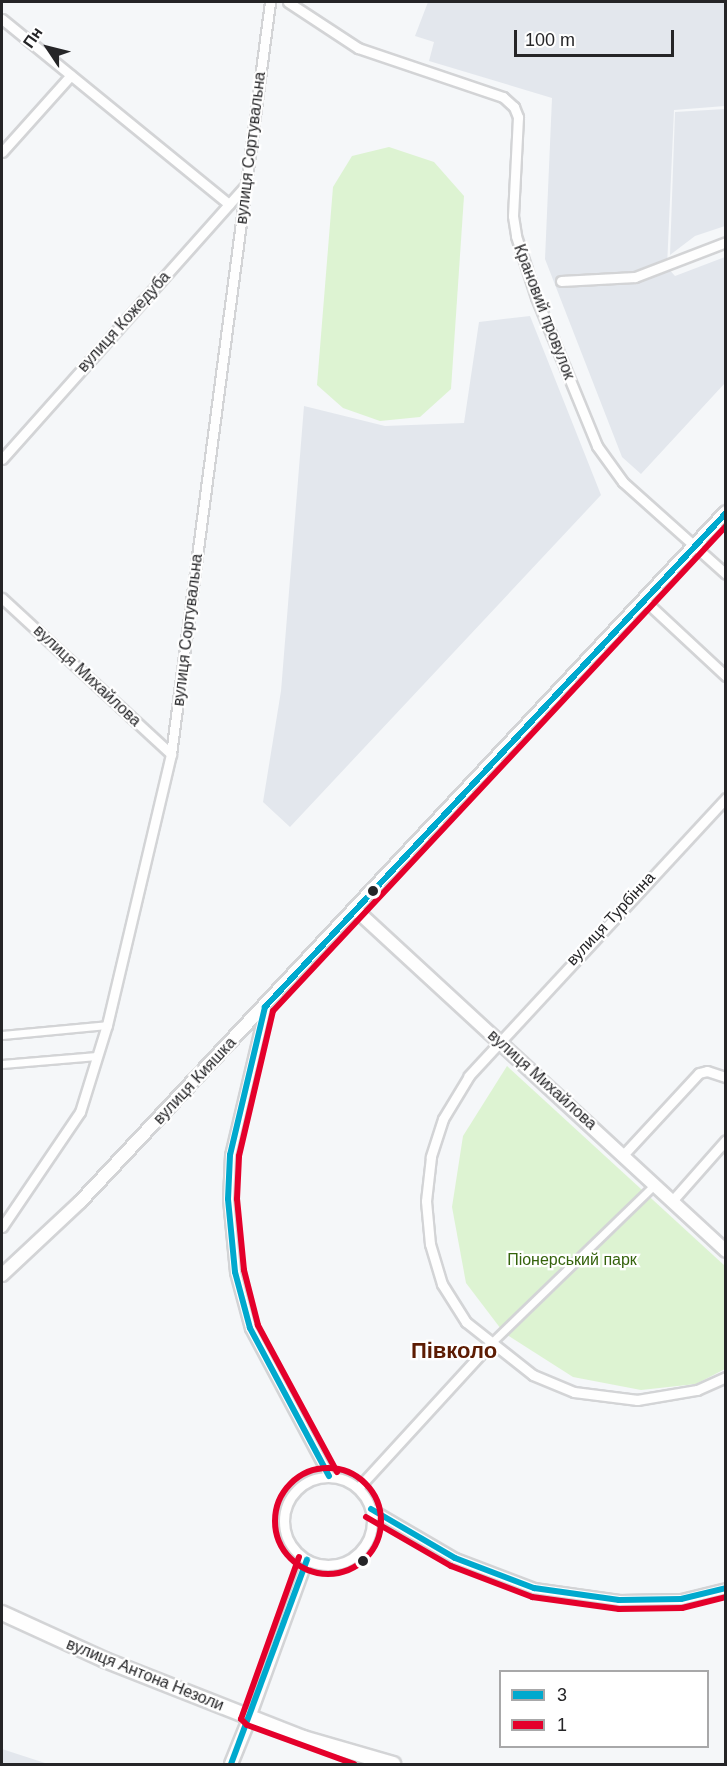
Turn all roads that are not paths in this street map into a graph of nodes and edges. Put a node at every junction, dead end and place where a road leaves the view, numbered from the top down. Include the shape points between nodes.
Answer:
1 (270, 2) edge
2 (288, 2) edge
3 (2, 19) edge
4 (70, 75) junction
5 (2, 152) edge
6 (246, 184) junction
7 (229, 204) junction
8 (726, 242) edge
9 (561, 282) dead end
10 (2, 459) edge
11 (726, 512) edge
12 (694, 544) junction
13 (726, 574) edge
14 (2, 598) edge
15 (643, 599) junction
16 (726, 676) edge
17 (171, 754) junction
18 (726, 798) edge
19 (357, 909) junction
20 (265, 1007) junction
21 (107, 1025) junction
22 (2, 1035) edge
23 (497, 1040) junction
24 (97, 1056) junction
25 (2, 1064) edge
26 (726, 1077) edge
27 (726, 1140) edge
28 (624, 1154) junction
29 (654, 1185) junction
30 (672, 1201) junction
31 (2, 1227) edge
32 (726, 1251) edge
33 (2, 1275) edge
34 (490, 1344) junction
35 (726, 1377) edge
36 (329, 1476) junction
37 (358, 1488) junction
38 (371, 1509) junction
39 (307, 1560) junction
40 (726, 1588) edge
41 (2, 1613) edge
42 (249, 1717) junction
43 (231, 1764) edge
44 (393, 1764) edge

1 - 6 street, вулиця Сортувальна
2 - 12 street, Крановий провулок via 358,48 503,96 514,107 518,117 513,216 516,236 536,297 597,446 623,482
3 - 4 street
4 - 5 street
4 - 7 street
6 - 7 street, вулиця Кожедуба
6 - 17 street, вулиця Сортувальна
7 - 10 street, вулиця Кожедуба
8 - 9 street via 636,277
11 - 12 street, вулиця Кияшка
12 - 13 street, Крановий провулок
12 - 15 street, вулиця Кияшка
14 - 17 street, вулиця Михайлова
15 - 16 street
15 - 19 street, вулиця Кияшка
17 - 21 street, вулиця Сортувальна
18 - 23 street, вулиця Турбінна
19 - 20 street, вулиця Кияшка
19 - 23 street, вулиця Михайлова
20 - 33 street, вулиця Кияшка via 80,1202
20 - 36 street via 230,1155 228,1199 235,1272 250,1328
21 - 22 street
21 - 24 street, вулиця Сортувальна
23 - 28 street, вулиця Михайлова
23 - 34 street, вулиця Турбінна via 468,1076 443,1119 431,1157 426,1201 430,1244 442,1284 466,1322
24 - 25 street
24 - 31 street, вулиця Сортувальна via 80,1112
26 - 28 street via 707,1071 699,1073
27 - 30 street
28 - 29 street, вулиця Михайлова
29 - 30 street, вулиця Михайлова
29 - 34 street
30 - 32 street, вулиця Михайлова
34 - 35 street, вулиця Турбінна via 554,1385 605,1397 666,1397 697,1390
34 - 37 street
36 - 37 street
36 - 39 street via 309,1480 297,1488 284,1512 288,1540
37 - 38 street
38 - 39 street via 370,1535 355,1556 331,1565
38 - 40 street via 455,1558 534,1588 619,1600 681,1599
39 - 42 street
41 - 42 main road, вулиця Антона Незоли
42 - 43 street
42 - 44 main road, вулиця Антона Незоли via 344,1753

